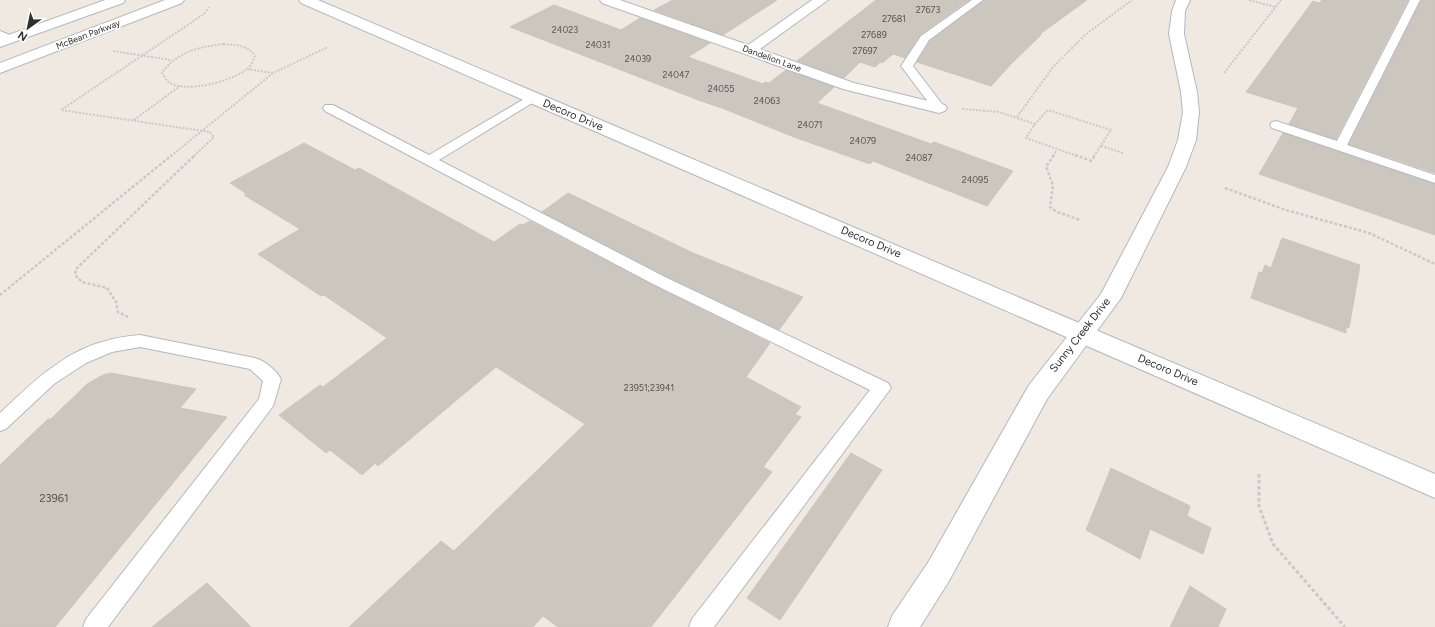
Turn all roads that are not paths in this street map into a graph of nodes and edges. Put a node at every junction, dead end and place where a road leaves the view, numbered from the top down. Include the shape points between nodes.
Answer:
1 (118, 0) edge
2 (177, 0) edge
3 (306, 0) edge
4 (607, 0) edge
5 (821, 0) edge
6 (978, 0) edge
7 (1183, 0) edge
8 (1415, 0) edge
9 (4, 39) edge
10 (750, 50) junction
11 (0, 68) edge
12 (533, 98) junction
13 (329, 108) dead end
14 (939, 108) joint
15 (1276, 125) dead end
16 (1340, 147) junction
17 (429, 161) junction
18 (1435, 179) edge
19 (1083, 333) junction
20 (0, 424) edge
21 (1435, 486) edge
22 (94, 627) edge
23 (700, 627) edge
24 (903, 627) edge

1 - 9 street, McBean Parkway
2 - 11 street, McBean Parkway
3 - 12 street, Decoro Drive
4 - 10 street, Dandelion Lane
5 - 10 street
6 - 14 lane via 925,38 907,66
7 - 19 street, Sunny Creek Drive via 1178,9 1175,33 1190,94 1187,146 1110,298
8 - 16 lane
10 - 14 street, Dandelion Lane via 849,86
12 - 17 lane
12 - 19 street, Decoro Drive
13 - 17 lane
15 - 16 lane
16 - 18 lane
17 - 23 lane via 660,281 882,388
19 - 21 street, Decoro Drive
19 - 24 street, Sunny Creek Drive via 1038,392 939,571
20 - 22 lane via 48,379 80,358 109,346 140,341 255,364 272,379 268,401

